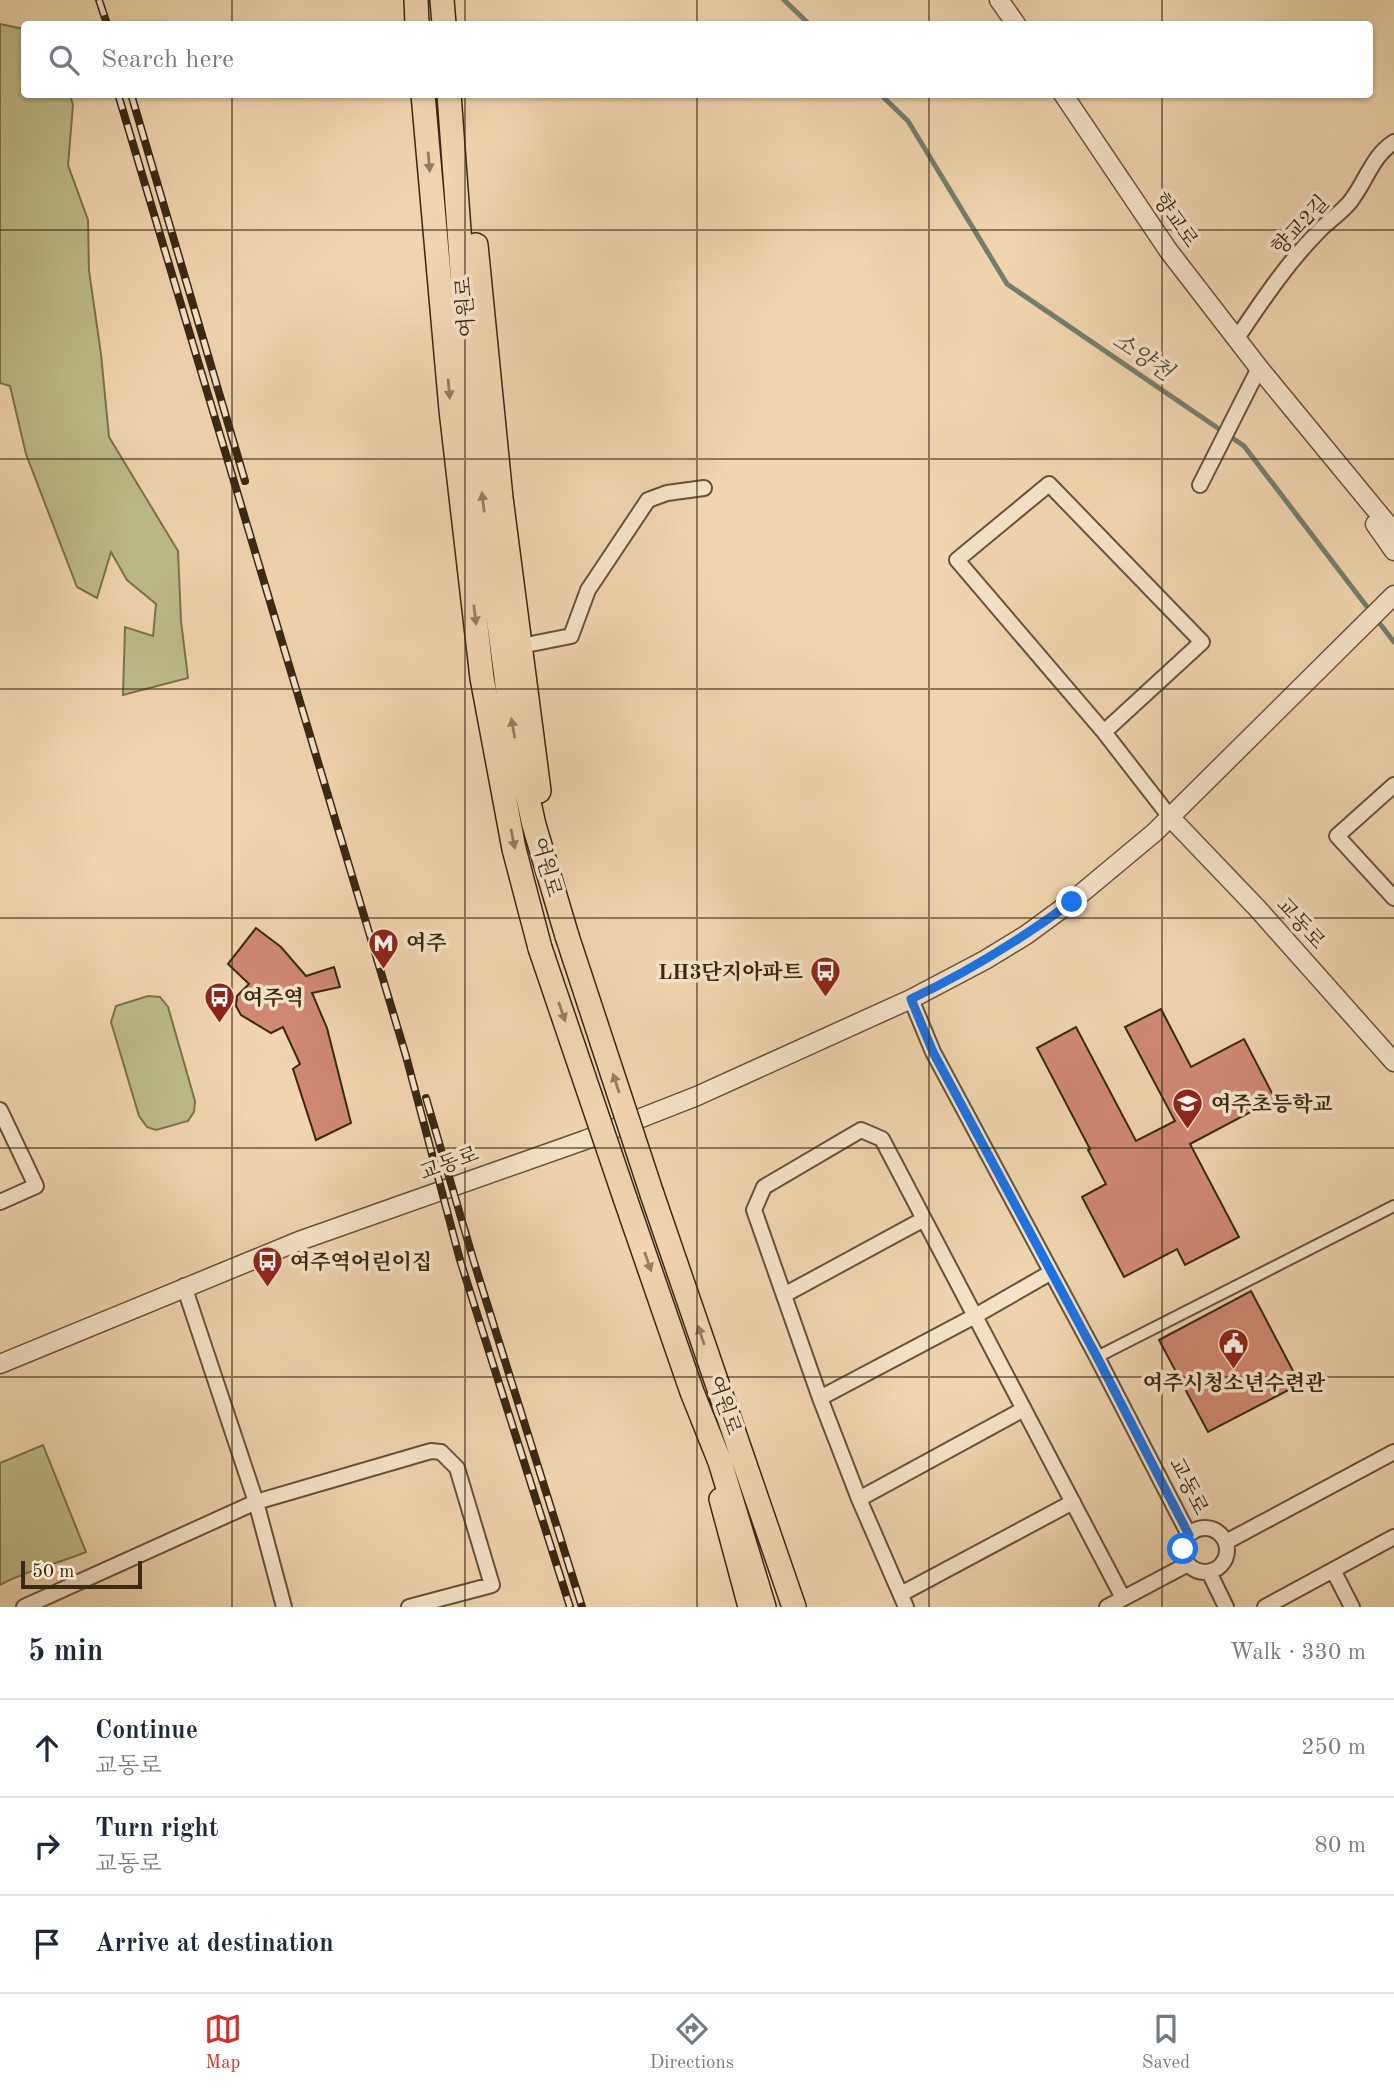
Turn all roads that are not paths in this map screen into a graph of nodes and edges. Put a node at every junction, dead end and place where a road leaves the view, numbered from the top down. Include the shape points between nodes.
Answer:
1 (416, 0) edge
2 (443, 0) edge
3 (999, 0) edge
4 (418, 21) edge
5 (444, 21) edge
6 (1014, 21) edge
7 (423, 98) edge
8 (449, 98) edge
9 (1066, 98) edge
10 (1394, 142) edge
11 (453, 148) junction
12 (1237, 338) junction
13 (1258, 368) junction
14 (1337, 462) junction
15 (1202, 481) dead end
16 (704, 488) dead end
17 (1394, 510) edge
18 (1394, 532) edge
19 (1394, 551) edge
20 (1391, 598) edge
21 (521, 646) junction
22 (1104, 733) junction
23 (1394, 785) edge
24 (1170, 817) junction
25 (534, 825) junction
26 (1394, 898) edge
27 (911, 999) junction
28 (1394, 1062) edge
29 (0, 1110) edge
30 (0, 1202) edge
31 (1394, 1206) edge
32 (925, 1219) junction
33 (1049, 1273) junction
34 (184, 1286) junction
35 (784, 1295) junction
36 (975, 1316) junction
37 (1097, 1357) junction
38 (0, 1364) edge
39 (692, 1392) junction
40 (820, 1398) junction
41 (1024, 1409) junction
42 (731, 1423) junction
43 (1394, 1452) edge
44 (859, 1499) junction
45 (256, 1502) junction
46 (1073, 1502) junction
47 (1189, 1535) junction
48 (1394, 1537) edge
49 (1226, 1542) junction
50 (1188, 1564) junction
51 (1333, 1570) junction
52 (1209, 1572) junction
53 (1123, 1598) junction
54 (904, 1600) edge
55 (24, 1607) edge
56 (284, 1607) edge
57 (409, 1607) edge
58 (749, 1607) edge
59 (764, 1607) edge
60 (794, 1607) edge
61 (810, 1607) edge
62 (1107, 1607) edge
63 (1226, 1607) edge
64 (1265, 1607) edge
65 (1352, 1607) edge

1 - 4 highway
2 - 5 highway
3 - 6 street
7 -> 39 highway, 여원로, bridge via 451,410 482,678 514,849 540,948
8 - 11 highway, 여원로
9 - 12 street, 향교로 via 1168,250
10 - 12 street, 향교2길 via 1377,158 1349,203 1293,260
11 - 21 highway via 472,210
25 -> 11 highway, 여원로 via 513,730 474,434
12 - 13 street, 향교로
13 - 14 street, 향교로
13 - 15 street
14 - 17 street
14 - 18 street, 향교로
14 - 19 street, 향교로 via 1347,485
16 - 21 street via 648,500 589,590 571,636
20 - 24 street, 교동로
21 - 25 highway via 540,784
22 - 22 street via 957,561 1049,484 1202,642
22 - 24 street
23 - 26 street via 1337,836
24 - 27 street, 교동로 via 1112,870 1026,935
24 - 28 street, 교동로
42 -> 25 highway, 여원로, bridge
27 - 33 street, 교동로 via 933,1052
27 - 34 street, 교동로 via 597,1136
29 - 30 street via 36,1186
31 - 37 street
32 - 35 street
32 - 35 street via 882,1139 861,1130 764,1187 754,1210
32 - 36 street
33 - 36 street
33 - 37 street, 교동로
34 - 38 street, 교동로
34 - 45 street
35 - 40 street
36 - 40 street
36 - 41 street
37 - 47 street, 교동로
39 - 58 main road
39 - 59 highway, 여원로 via 720,1462
40 - 44 street
41 - 44 street
41 - 46 street
42 - 60 highway, 여원로
42 - 61 highway via 752,1454
43 - 49 street
44 - 54 street
45 - 55 street
45 - 56 street
45 - 57 street via 430,1451 441,1452 457,1468 492,1586
46 - 53 street
46 - 54 street
47 - 49 street via 1210,1528
47 - 50 street via 1183,1549
48 - 51 street
49 - 52 street via 1224,1562
50 - 52 street
50 - 53 street
51 - 64 street
51 - 65 street
52 - 63 street
53 - 62 street

